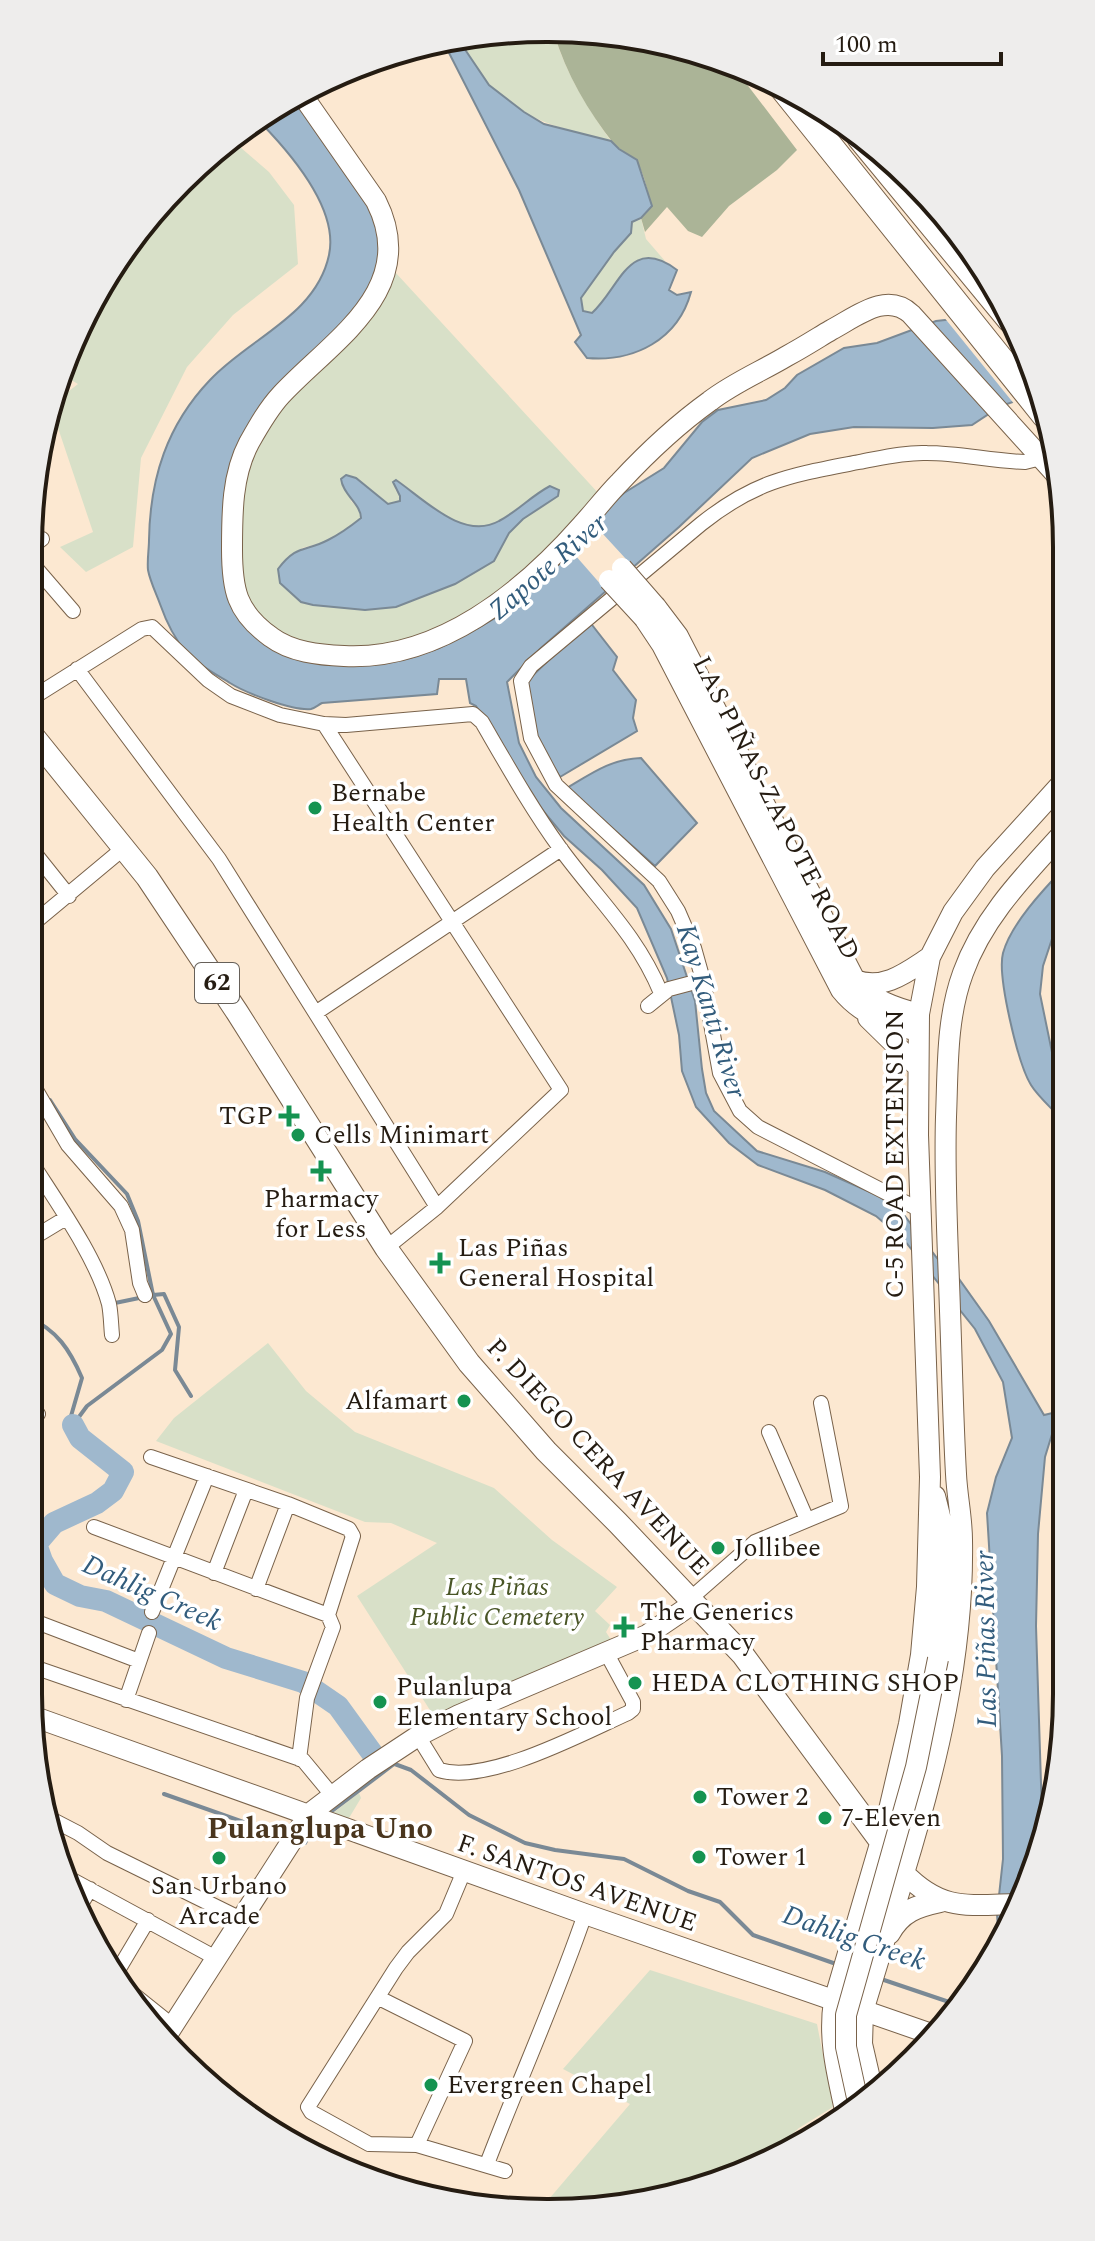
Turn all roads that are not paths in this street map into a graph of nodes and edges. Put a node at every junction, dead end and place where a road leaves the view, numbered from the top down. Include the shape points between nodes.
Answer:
1 (308, 103) edge
2 (801, 110) edge
3 (900, 185) edge
4 (968, 267) edge
5 (1029, 395) edge
6 (1034, 451) junction
7 (1046, 463) edge
8 (616, 574) dead end
9 (42, 575) edge
10 (73, 611) dead end
11 (650, 612) junction
12 (77, 669) junction
13 (42, 692) edge
14 (324, 724) junction
15 (42, 747) edge
16 (1053, 793) edge
17 (1053, 844) edge
18 (125, 847) junction
19 (561, 849) junction
20 (42, 864) edge
21 (69, 896) junction
22 (42, 917) edge
23 (450, 921) junction
24 (930, 957) junction
25 (700, 980) junction
26 (855, 980) junction
27 (665, 991) junction
28 (648, 1006) dead end
29 (857, 1007) junction
30 (317, 1012) junction
31 (919, 1022) junction
32 (918, 1067) junction
33 (42, 1100) edge
34 (42, 1179) edge
35 (437, 1207) junction
36 (947, 1210) junction
37 (920, 1215) junction
38 (66, 1218) junction
39 (42, 1233) edge
40 (386, 1248) junction
41 (145, 1295) dead end
42 (112, 1335) dead end
43 (821, 1403) dead end
44 (769, 1432) dead end
45 (151, 1457) dead end
46 (207, 1476) junction
47 (956, 1476) junction
48 (930, 1477) junction
49 (246, 1490) junction
50 (288, 1504) junction
51 (807, 1520) junction
52 (94, 1527) dead end
53 (944, 1532) junction
54 (174, 1557) junction
55 (214, 1573) junction
56 (256, 1589) junction
57 (692, 1600) junction
58 (152, 1612) dead end
59 (328, 1615) junction
60 (42, 1624) edge
61 (149, 1633) dead end
62 (607, 1654) junction
63 (139, 1661) junction
64 (42, 1670) edge
65 (126, 1700) junction
66 (43, 1720) edge
67 (418, 1736) junction
68 (299, 1759) junction
69 (332, 1795) junction
70 (309, 1814) junction
71 (59, 1823) edge
72 (881, 1844) junction
73 (464, 1871) junction
74 (904, 1873) junction
75 (79, 1883) edge
76 (90, 1889) junction
77 (85, 1898) edge
78 (940, 1901) junction
79 (1007, 1904) edge
80 (585, 1914) junction
81 (241, 1919) junction
82 (148, 1920) junction
83 (878, 1957) junction
84 (216, 1958) junction
85 (121, 1965) edge
86 (838, 1992) junction
87 (379, 1998) junction
88 (865, 2001) junction
89 (170, 2030) edge
90 (925, 2030) edge
91 (870, 2083) edge
92 (856, 2094) edge
93 (844, 2102) edge
94 (417, 2145) junction
95 (487, 2164) junction
96 (505, 2171) dead end

1 - 6 main road via 376,201 388,255 381,284 366,310 280,396 241,460 233,498 233,590 249,616 284,645 321,655 369,656 410,647 462,626 528,578 628,474 710,400 868,310 893,303 911,314
2 - 5 highway
3 - 4 highway
6 - 7 main road
6 - 25 street via 1025,462 905,454 758,486 713,514 526,673 521,681 525,712 546,770 659,881 694,948
8 - 11 main road, LAS PIÑAS-ZAPOTE ROAD, bridge
9 - 10 street
11 - 26 main road, LAS PIÑAS-ZAPOTE ROAD via 678,636
11 - 29 main road, LAS PIÑAS-ZAPOTE ROAD via 662,645 831,974
12 - 13 street
12 - 14 street via 152,627 231,696 280,715
12 - 30 street via 219,859
14 - 19 street via 473,714
14 - 23 street
15 - 18 main road, P. DIEGO CERA AVENUE / 62
16 - 24 main road, C-5 ROAD EXTENSION via 985,868 953,912
17 - 36 main road, C-5 ROAD EXTENSION via 997,908 962,974 950,1037
18 - 21 street
18 - 40 main road, P. DIEGO CERA AVENUE / 62
19 - 23 street
19 - 27 street via 639,948
20 - 21 street
21 - 22 street
23 - 30 street
23 - 35 street via 561,1090
24 - 26 main road via 887,982
24 - 31 main road, C-5 ROAD EXTENSION
25 - 27 street
25 - 37 street via 720,1073 740,1111 758,1127
26 - 31 main road, LAS PIÑAS-ZAPOTE ROAD via 867,993
27 - 28 street
29 - 31 main road, LAS PIÑAS-ZAPOTE ROAD via 877,1019
29 - 32 main road
30 - 35 street
31 - 32 main road, C-5 ROAD EXTENSION
32 - 37 main road, C-5 ROAD EXTENSION
33 - 41 street via 68,1145 121,1206 132,1230
34 - 38 street
35 - 40 street
36 - 37 main road
36 - 47 main road, C-5 ROAD EXTENSION
37 - 48 main road, C-5 ROAD EXTENSION
38 - 39 street
38 - 42 street via 97,1273 109,1305
40 - 57 main road, P. DIEGO CERA AVENUE / 62 via 469,1363 518,1420
43 - 51 street via 841,1506
44 - 51 street
45 - 46 street
46 - 49 street
46 - 54 street
47 - 53 main road, C-5 ROAD EXTENSION
47 - 74 main road, C-5 ROAD EXTENSION via 962,1537 959,1624 943,1729
48 - 53 main road, C-5 ROAD EXTENSION
48 - 72 main road, C-5 ROAD EXTENSION via 921,1655
49 - 50 street
49 - 55 street
50 - 56 street
50 - 59 street via 349,1529 353,1536
51 - 57 street via 755,1542
52 - 54 street
53 - 92 main road, C-5 ROAD EXTENSION, bridge via 938,1659 928,1713 846,2015 846,2047
54 - 55 street
54 - 58 street
55 - 56 street
56 - 59 street
57 - 62 main road via 647,1635
57 - 72 main road, P. DIEGO CERA AVENUE / 62 via 769,1688
59 - 68 street via 333,1627 307,1698
60 - 63 street
61 - 63 street
62 - 67 main road
62 - 67 street via 633,1709 601,1725 503,1766 450,1774 439,1770
63 - 65 street
64 - 65 street
65 - 68 street
66 - 70 main road, F. SANTOS AVENUE
67 - 69 main road
68 - 69 street
69 - 70 main road
70 - 73 main road, F. SANTOS AVENUE
70 - 81 main road
71 - 81 street via 107,1853
72 - 74 main road, P. DIEGO CERA AVENUE / 62
72 - 86 main road, C-5 ROAD EXTENSION
73 - 80 main road, F. SANTOS AVENUE
73 - 87 street via 446,1914 408,1952
74 - 78 main road, P. DIEGO CERA AVENUE / 62
74 - 83 main road, C-5 ROAD EXTENSION
75 - 76 street
76 - 77 street
76 - 82 street
78 - 79 main road
78 - 83 main road via 900,1916
80 - 86 main road, F. SANTOS AVENUE
80 - 95 street
81 - 84 main road
82 - 84 street
82 - 85 street
83 - 88 main road, C-5 ROAD EXTENSION
84 - 89 main road
86 - 88 main road, F. SANTOS AVENUE
86 - 93 main road, C-5 ROAD EXTENSION via 832,2046
87 - 94 street via 465,2041
87 - 94 street via 308,2107 369,2144
88 - 90 main road, F. SANTOS AVENUE
88 - 91 main road, C-5 ROAD EXTENSION via 861,2044
94 - 95 street
95 - 96 street

